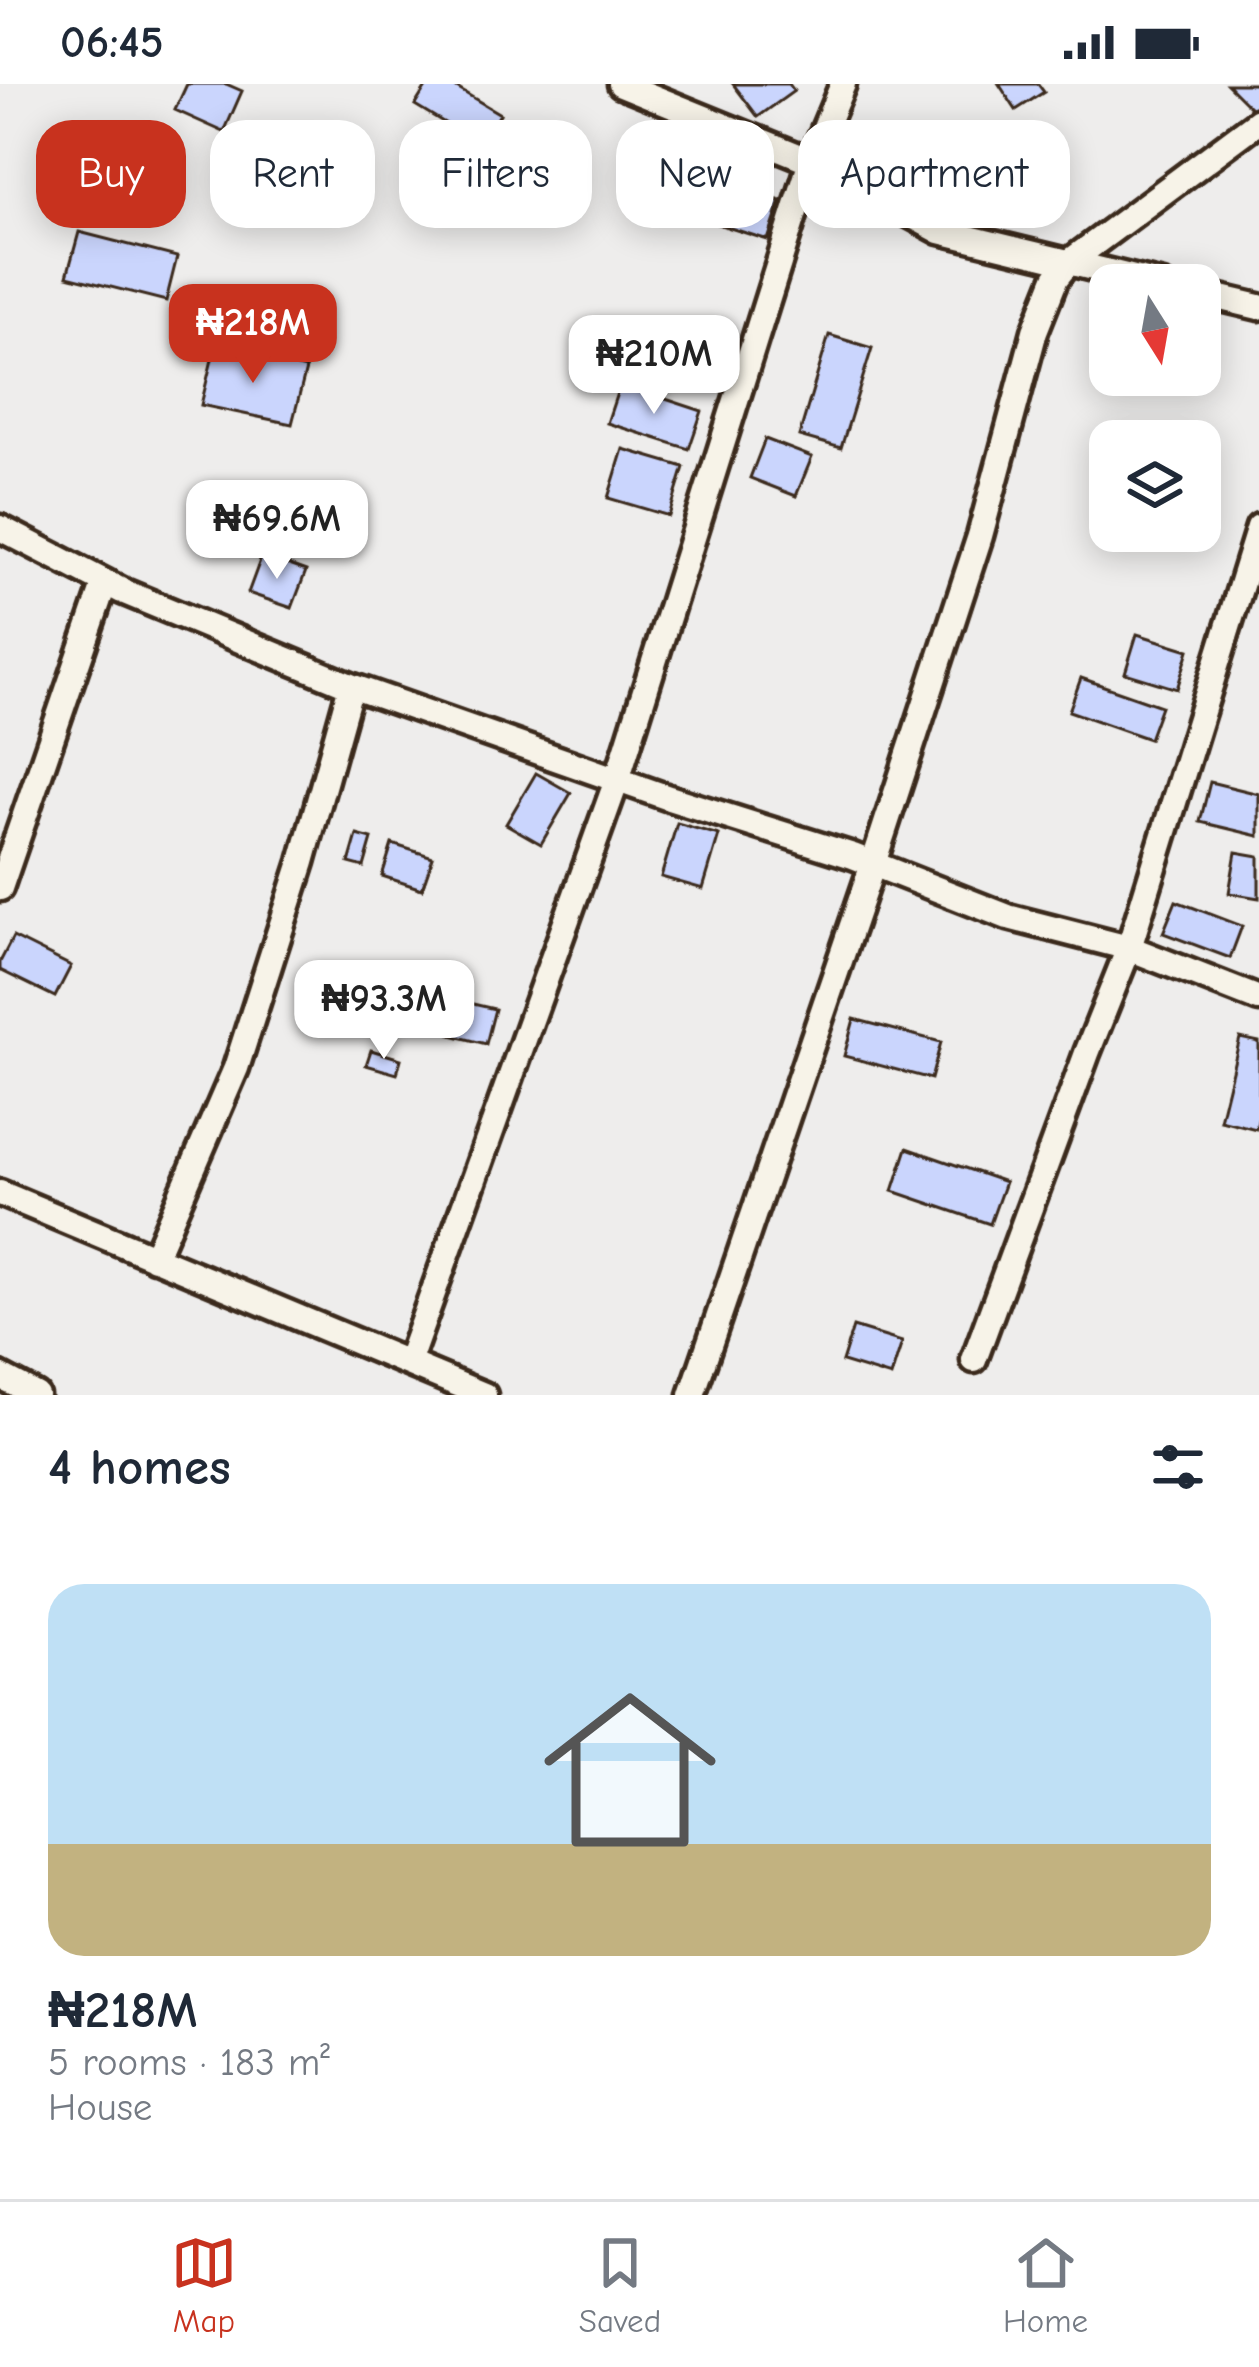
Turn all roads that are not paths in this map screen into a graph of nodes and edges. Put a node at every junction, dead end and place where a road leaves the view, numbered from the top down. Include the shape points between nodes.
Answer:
1 (621, 84) edge
2 (843, 84) edge
3 (828, 120) edge
4 (1259, 122) edge
5 (798, 155) edge
6 (798, 201) edge
7 (935, 228) edge
8 (1068, 263) junction
9 (1089, 268) edge
10 (1221, 298) edge
11 (1259, 307) edge
12 (1259, 527) edge
13 (0, 528) edge
14 (105, 582) junction
15 (352, 686) junction
16 (616, 780) junction
17 (873, 864) junction
18 (0, 888) edge
19 (1129, 949) junction
20 (1259, 999) edge
21 (0, 1193) edge
22 (154, 1258) junction
23 (974, 1360) dead end
24 (408, 1363) junction
25 (0, 1376) edge
26 (36, 1395) edge
27 (484, 1395) edge
28 (692, 1395) edge

1 - 5 street
2 - 3 street
4 - 8 street
6 - 16 street
7 - 8 street
8 - 9 street
8 - 17 street via 1035,331 980,536
10 - 11 street
12 - 19 street
13 - 14 street
14 - 15 street
14 - 18 street
15 - 16 street
15 - 22 street via 236,1068
16 - 17 street
16 - 24 street
17 - 19 street via 1008,917
17 - 28 street
19 - 20 street
19 - 23 street
21 - 22 street
22 - 24 street
24 - 27 street
25 - 26 street

